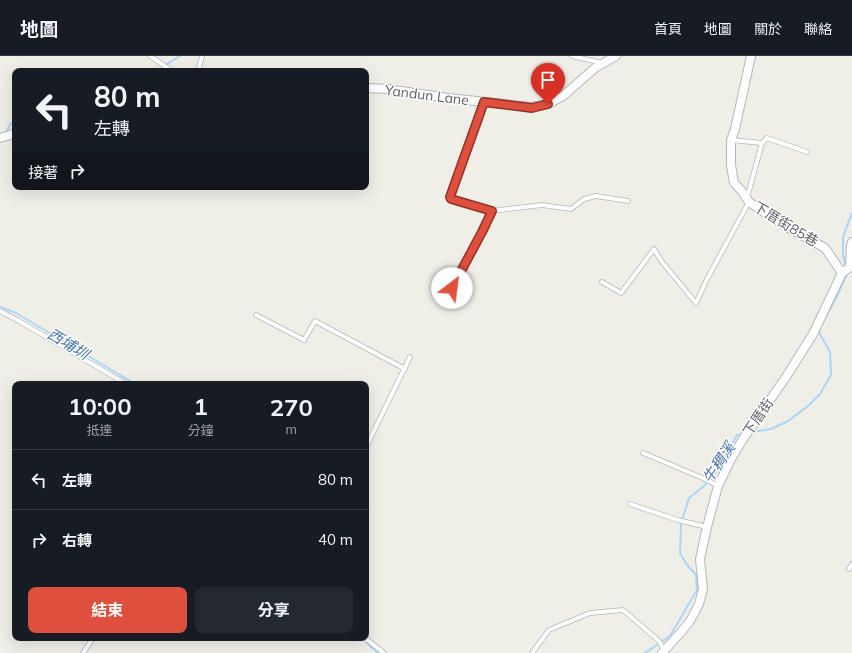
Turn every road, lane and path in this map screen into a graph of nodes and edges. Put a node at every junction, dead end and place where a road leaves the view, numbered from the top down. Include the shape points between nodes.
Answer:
1 (150, 56) edge
2 (202, 56) edge
3 (572, 56) edge
4 (616, 56) edge
5 (751, 56) edge
6 (603, 63) junction
7 (168, 68) edge
8 (199, 68) edge
9 (369, 88) edge
10 (484, 102) junction
11 (731, 140) junction
12 (762, 143) junction
13 (807, 152) dead end
14 (748, 200) junction
15 (628, 201) dead end
16 (492, 211) junction
17 (852, 242) edge
18 (851, 267) edge
19 (842, 273) junction
20 (602, 282) dead end
21 (452, 288) dead end
22 (0, 311) edge
23 (256, 315) dead end
24 (410, 357) dead end
25 (405, 370) junction
26 (121, 381) edge
27 (369, 441) edge
28 (643, 453) dead end
29 (718, 486) junction
30 (630, 504) dead end
31 (707, 527) junction
32 (852, 564) edge
33 (849, 569) dead end
34 (91, 641) edge
35 (369, 641) edge
36 (663, 650) edge
37 (83, 653) edge
38 (384, 653) edge
39 (532, 653) edge

1 - 7 lane
2 - 8 lane
3 - 6 lane
4 - 6 street, Yandun Lane
5 - 11 street, 下厝街85巷
6 - 10 street, Yandun Lane via 563,96 548,104 532,108
9 - 10 street, Yandun Lane
10 - 16 lane via 450,197
11 - 12 lane
11 - 14 street, 下厝街85巷 via 734,183
12 - 13 lane via 767,138
12 - 14 lane
14 - 19 street, 下厝街85巷 via 787,227 825,248
14 - 20 lane via 696,303 654,249 621,293
15 - 16 lane via 596,196 584,199 572,209 542,205
16 - 21 lane
17 - 18 street
18 - 19 street
19 - 29 street, 下厝街 via 813,334 743,439
22 - 26 lane
23 - 25 lane via 304,340 315,321
24 - 25 lane
25 - 27 lane
28 - 29 lane
29 - 31 street, 下厝街
30 - 31 lane
31 - 36 street, 下厝街 via 700,559 703,589 699,604 686,626
32 - 33 lane
34 - 37 lane
35 - 38 lane
36 - 39 lane via 659,641 623,610 590,613 548,630

